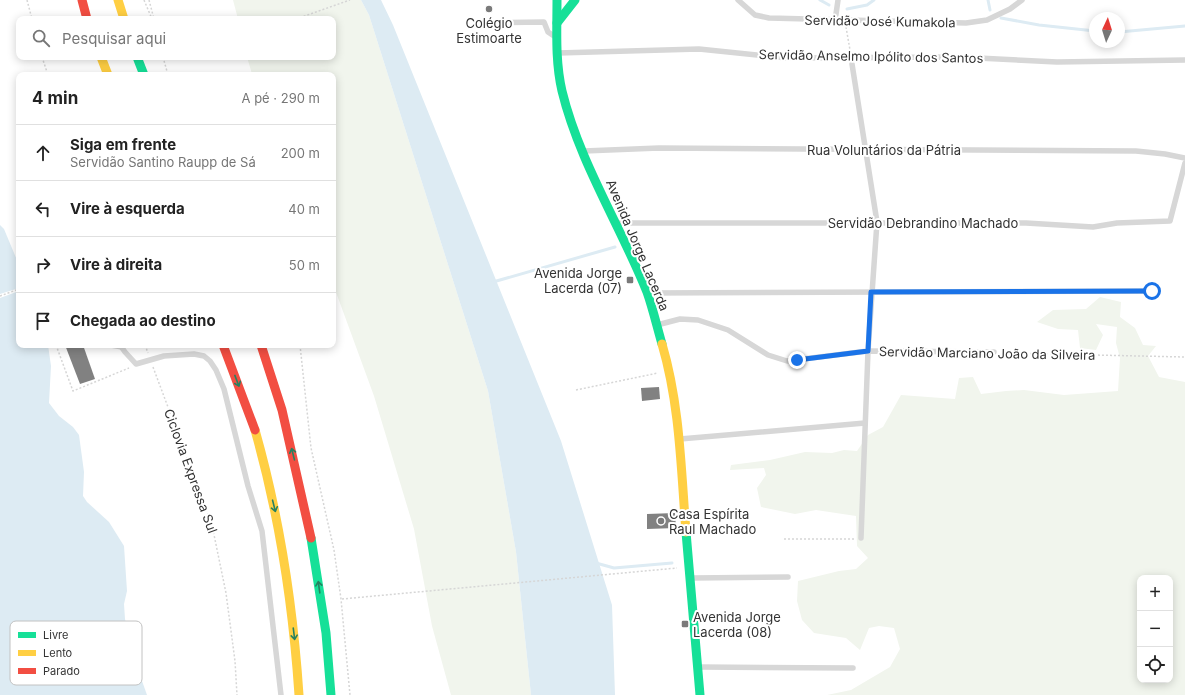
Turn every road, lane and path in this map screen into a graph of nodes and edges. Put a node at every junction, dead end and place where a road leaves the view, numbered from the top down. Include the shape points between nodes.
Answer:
1 (27, 0) edge
2 (82, 0) edge
3 (118, 0) edge
4 (144, 0) edge
5 (148, 0) edge
6 (350, 0) edge
7 (557, 0) edge
8 (575, 0) edge
9 (738, 0) edge
10 (838, 0) edge
11 (1022, 0) edge
12 (31, 16) edge
13 (86, 16) edge
14 (123, 16) edge
15 (152, 16) edge
16 (152, 16) edge
17 (305, 16) edge
18 (835, 21) junction
19 (845, 21) junction
20 (482, 23) dead end
21 (557, 23) junction
22 (557, 39) junction
23 (557, 53) junction
24 (851, 58) junction
25 (43, 60) edge
26 (102, 60) edge
27 (138, 60) edge
28 (164, 60) edge
29 (1185, 60) edge
30 (852, 64) dead end
31 (47, 72) edge
32 (107, 72) edge
33 (143, 72) edge
34 (167, 72) edge
35 (866, 150) junction
36 (583, 151) junction
37 (1185, 158) edge
38 (1185, 163) edge
39 (877, 222) junction
40 (616, 223) junction
41 (16, 290) edge
42 (1152, 291) dead end
43 (871, 292) junction
44 (647, 293) junction
45 (0, 296) edge
46 (657, 325) junction
47 (57, 348) edge
48 (123, 348) edge
49 (146, 348) edge
50 (224, 348) edge
51 (263, 348) edge
52 (300, 348) edge
53 (868, 351) junction
54 (994, 352) joint
55 (1185, 358) edge
56 (150, 359) junction
57 (136, 364) junction
58 (670, 371) junction
59 (576, 390) dead end
60 (865, 423) junction
61 (678, 439) junction
62 (861, 538) joint
63 (784, 539) dead end
64 (688, 567) junction
65 (788, 577) dead end
66 (690, 578) junction
67 (342, 599) junction
68 (698, 667) junction
69 (853, 668) dead end
70 (237, 695) edge
71 (281, 695) edge
72 (299, 695) edge
73 (331, 695) edge
74 (350, 695) edge
75 (700, 695) edge

1 - 12 path
2 - 13 main road
3 - 14 main road
4 - 15 path
5 - 16 path
6 - 17 path
7 - 21 main road, Avenida Jorge Lacerda
8 - 21 main road
9 - 18 lane, Servidão José Kumakola via 750,11 762,17
10 - 18 lane
11 - 19 lane, Servidão José Kumakola via 1010,9 981,21
18 - 19 lane, Servidão José Kumakola
19 - 24 path
20 - 22 lane via 544,22 548,32
21 - 22 main road, Avenida Jorge Lacerda
22 - 23 main road, Avenida Jorge Lacerda
23 - 24 lane, Servidão Anselmo Ipólito dos Santos via 699,49 787,58
23 - 36 main road, Avenida Jorge Lacerda via 562,90
24 - 29 lane, Servidão Anselmo Ipólito dos Santos via 963,57 1057,62
25 - 31 path
26 - 32 main road
27 - 33 main road
28 - 34 path
30 - 35 lane
35 - 36 lane, Rua Voluntários da Pátria via 659,148
35 - 37 lane, Rua Voluntários da Pátria via 1136,151
35 - 39 lane
36 - 40 main road, Avenida Jorge Lacerda
38 - 39 lane, Servidão Debrandino Machado via 1170,221 1083,227 1026,223
39 - 40 lane, Servidão Debrandino Machado
39 - 43 lane
40 - 44 main road, Avenida Jorge Lacerda
41 - 45 path
42 - 43 lane
43 - 44 lane
43 - 53 lane
44 - 46 main road, Avenida Jorge Lacerda
46 - 53 lane, Servidão Marciano João da Silveira via 680,320 698,320 728,330 768,355 788,361
46 - 58 main road, Avenida Jorge Lacerda
47 - 57 path via 74,391
48 - 57 lane
49 - 56 path, Ciclovia Expressa Sul
50 -> 72 main road via 259,443 278,523 290,602
73 -> 51 main road via 330,659 302,492
52 - 67 path via 311,448 334,550
53 - 54 lane, Servidão Marciano João da Silveira
53 - 60 lane
54 - 55 path, Servidão Marciano João da Silveira
56 - 57 lane
56 - 70 path, Ciclovia Expressa Sul via 212,525 226,593 236,661
56 - 71 lane via 188,353 204,356 216,370 224,389 262,531
58 - 59 path
58 - 61 main road, Avenida Jorge Lacerda
60 - 61 lane
60 - 62 lane
61 - 64 main road, Avenida Jorge Lacerda
62 - 63 path
64 - 66 main road, Avenida Jorge Lacerda
64 - 67 path
65 - 66 lane
66 - 68 main road, Avenida Jorge Lacerda
67 - 74 path
68 - 69 lane
68 - 75 main road, Avenida Jorge Lacerda

